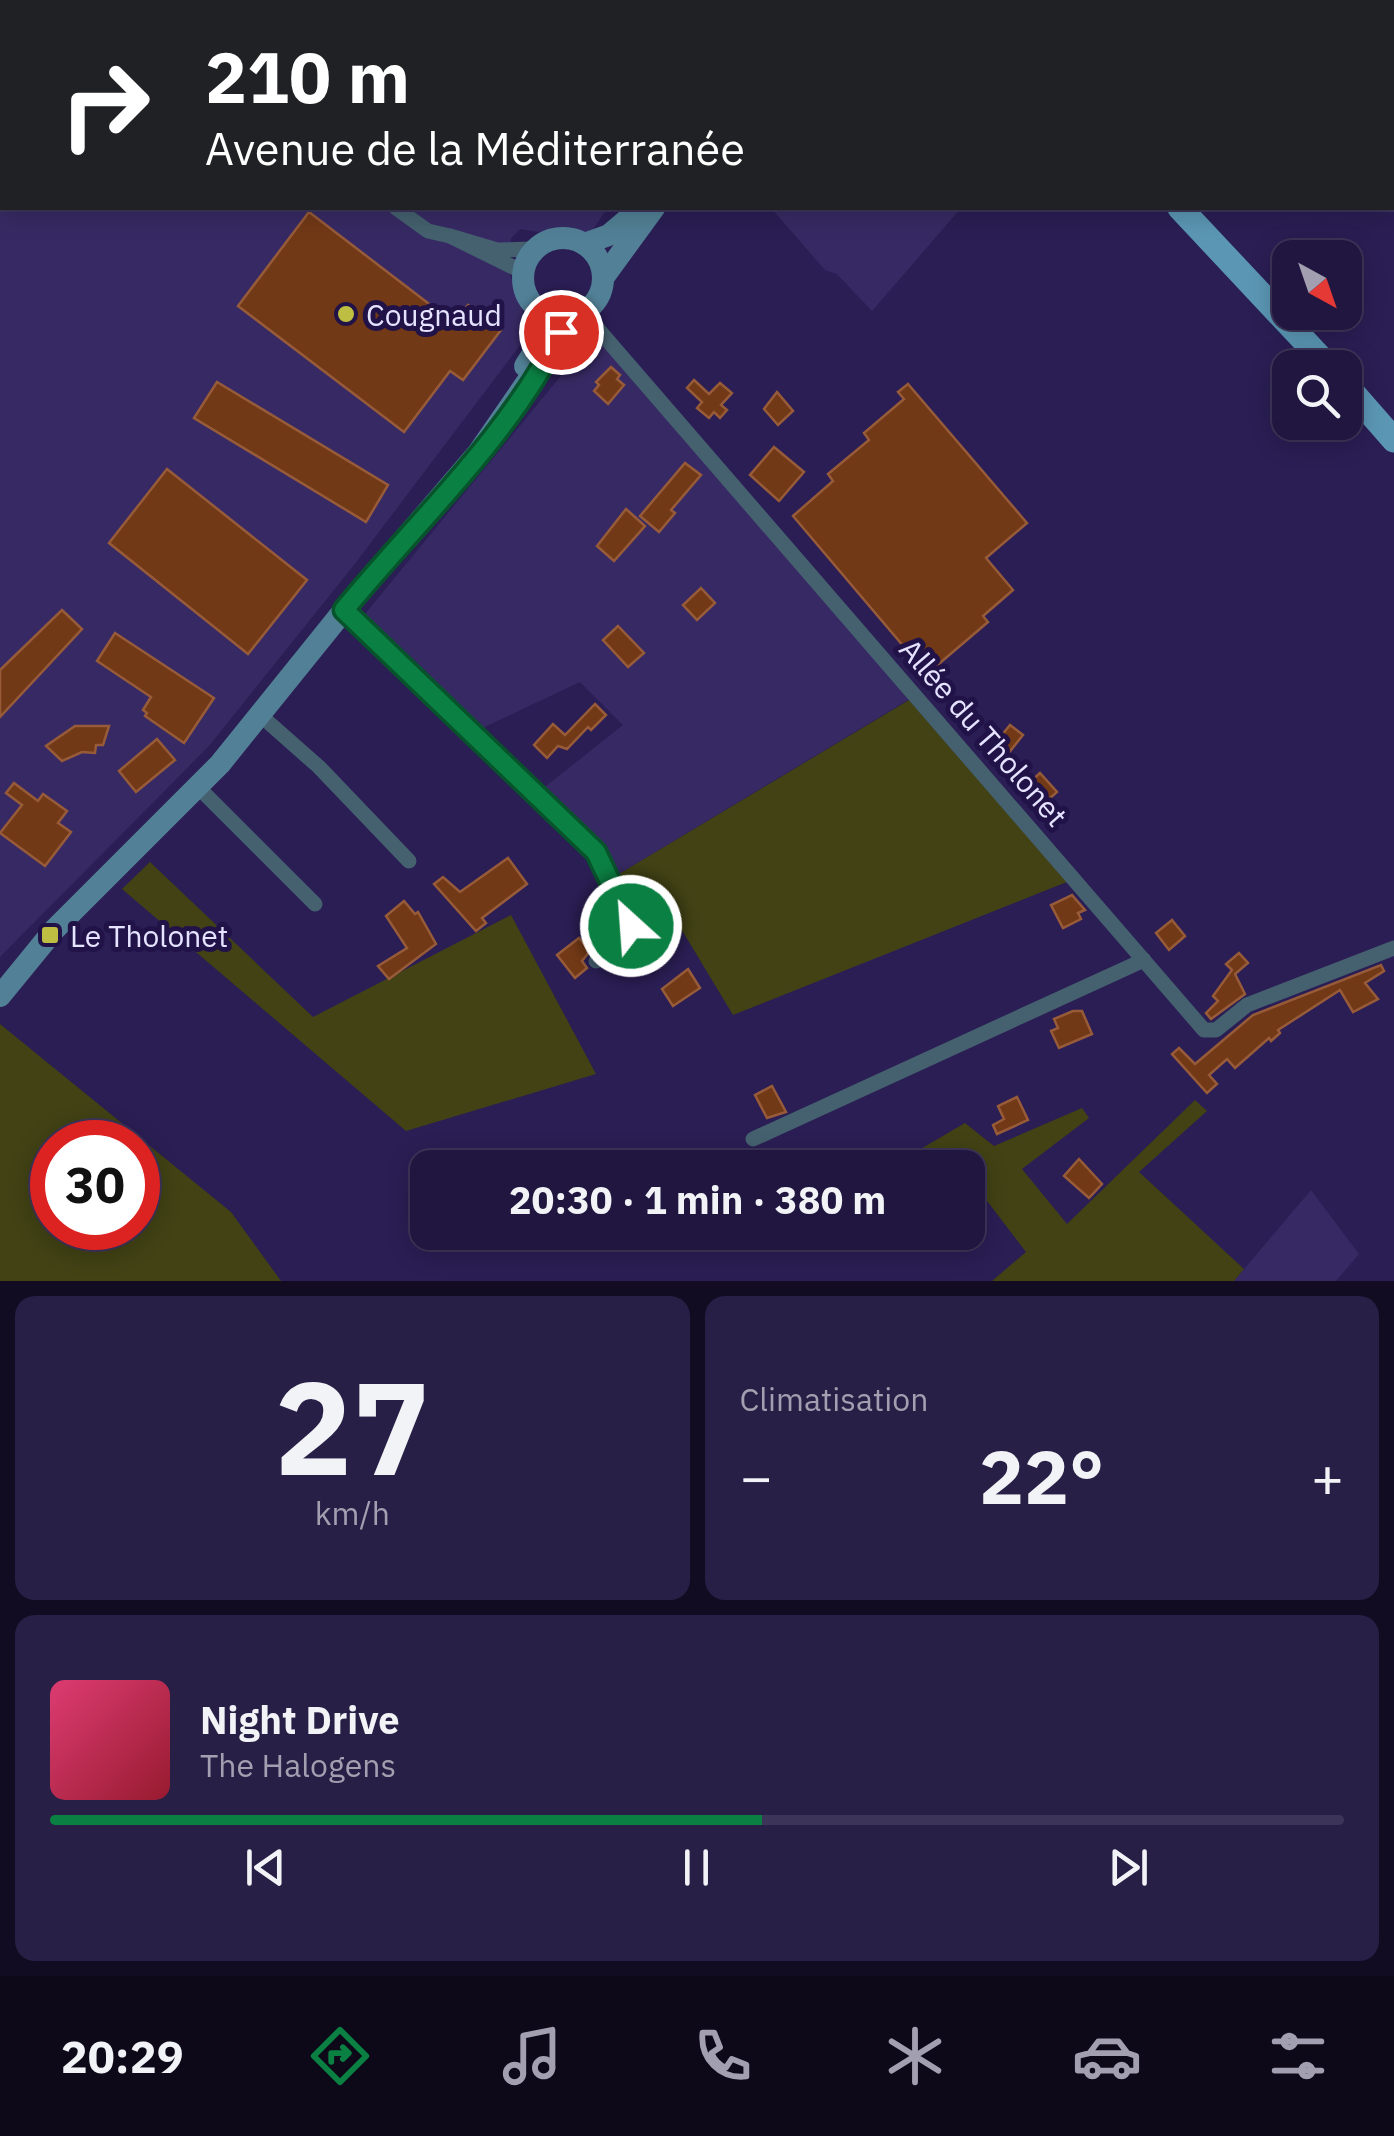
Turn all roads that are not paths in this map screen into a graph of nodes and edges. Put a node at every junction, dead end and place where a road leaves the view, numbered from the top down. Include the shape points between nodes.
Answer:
1 (399, 210) edge
2 (640, 210) edge
3 (653, 210) edge
4 (1182, 210) edge
5 (450, 236) junction
6 (584, 244) junction
7 (534, 249) junction
8 (522, 272) junction
9 (603, 278) junction
10 (539, 311) junction
11 (578, 315) junction
12 (1313, 350) edge
13 (1362, 403) edge
14 (1394, 440) edge
15 (350, 602) junction
16 (259, 714) junction
17 (198, 787) junction
18 (409, 861) dead end
19 (315, 904) dead end
20 (1394, 948) edge
21 (1144, 960) junction
22 (596, 961) dead end
23 (0, 977) edge
24 (0, 996) edge
25 (752, 1140) dead end

1 - 5 street via 428,231
2 - 6 main road via 609,235
3 - 9 main road
4 - 12 main road
5 - 7 street via 497,250
5 - 8 street
6 - 7 main road via 558,238
6 - 9 main road
7 - 8 main road
8 - 10 main road via 527,297
9 - 11 main road via 594,304
10 - 11 main road via 558,318
10 - 15 main road via 537,347 525,366
11 - 15 main road via 478,452
11 - 21 street, Allée du Tholonet
13 - 14 main road
15 - 16 main road
15 - 22 street via 596,852 631,926
16 - 17 main road
16 - 18 street
16 - 23 main road via 91,874
17 - 19 street
17 - 24 main road via 54,930
20 - 21 street, Allée du Tholonet via 1247,1004 1216,1030 1204,1030
21 - 25 street

